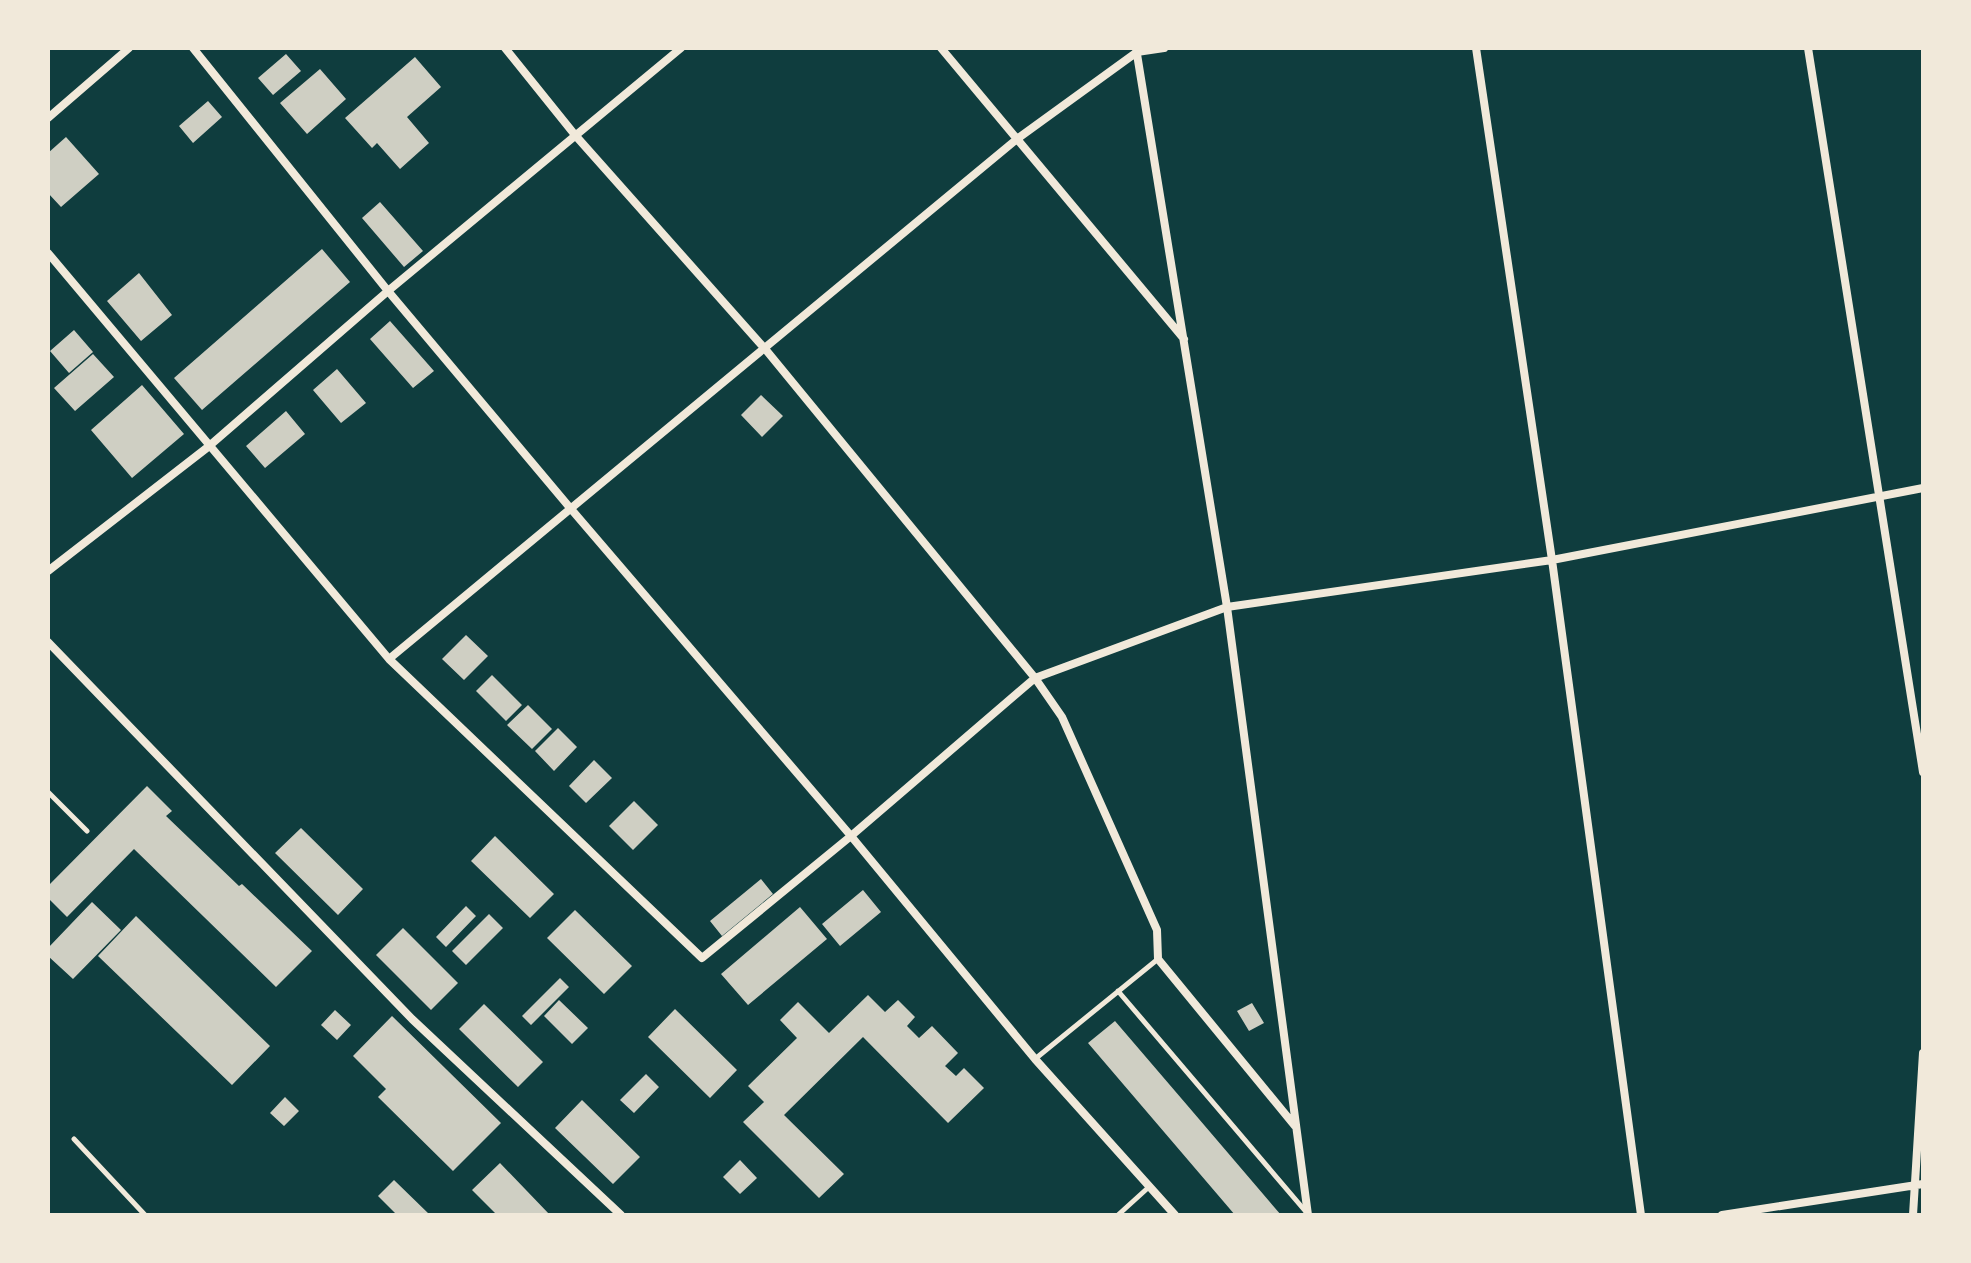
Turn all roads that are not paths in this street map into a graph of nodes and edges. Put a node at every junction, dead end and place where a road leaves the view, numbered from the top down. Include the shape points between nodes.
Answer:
1 (129, 48) edge
2 (193, 48) edge
3 (505, 48) edge
4 (681, 48) edge
5 (941, 48) edge
6 (1164, 48) edge
7 (1476, 48) edge
8 (1808, 48) edge
9 (1137, 50) edge
10 (48, 118) edge
11 (575, 135) junction
12 (1017, 139) junction
13 (48, 253) edge
14 (388, 291) junction
15 (1184, 339) junction
16 (766, 350) junction
17 (208, 447) junction
18 (1923, 488) edge
19 (1881, 496) junction
20 (571, 509) junction
21 (1552, 560) junction
22 (48, 571) edge
23 (1227, 607) junction
24 (48, 642) edge
25 (389, 659) junction
26 (1035, 678) junction
27 (1923, 772) edge
28 (48, 792) edge
29 (87, 831) dead end
30 (851, 836) junction
31 (1158, 959) junction
32 (1118, 991) junction
33 (1923, 1053) edge
34 (1035, 1059) junction
35 (1295, 1126) junction
36 (74, 1139) dead end
37 (1151, 1185) junction
38 (1918, 1185) edge
39 (1746, 1213) edge
40 (1308, 1214) edge
41 (145, 1215) edge
42 (621, 1215) edge
43 (1118, 1215) edge
44 (1175, 1215) edge
45 (1641, 1215) edge
46 (1722, 1215) edge
47 (1913, 1215) edge

1 - 10 street
2 - 14 street
3 - 11 street
4 - 11 street
5 - 12 street
6 - 9 street
7 - 21 street
8 - 19 street
9 - 12 street
9 - 15 street
11 - 14 street
11 - 16 street
12 - 15 street
12 - 16 street
13 - 17 street
14 - 17 street
14 - 20 street
15 - 23 street
16 - 20 street
16 - 26 street
17 - 22 street
17 - 25 street
18 - 19 street
19 - 21 street
19 - 27 street
20 - 25 street
20 - 30 street
21 - 23 street
21 - 45 street
23 - 26 street
23 - 35 street
24 - 42 street via 412,1019
25 - 30 street via 702,958
26 - 30 street
26 - 31 street via 1062,717 1157,930
28 - 29 lane
30 - 34 street
31 - 32 lane
31 - 35 street
32 - 34 lane
32 - 40 lane
33 - 38 street
34 - 37 street
35 - 40 street
36 - 41 lane
37 - 43 lane
37 - 44 street
38 - 39 street
38 - 47 street
39 - 46 street

